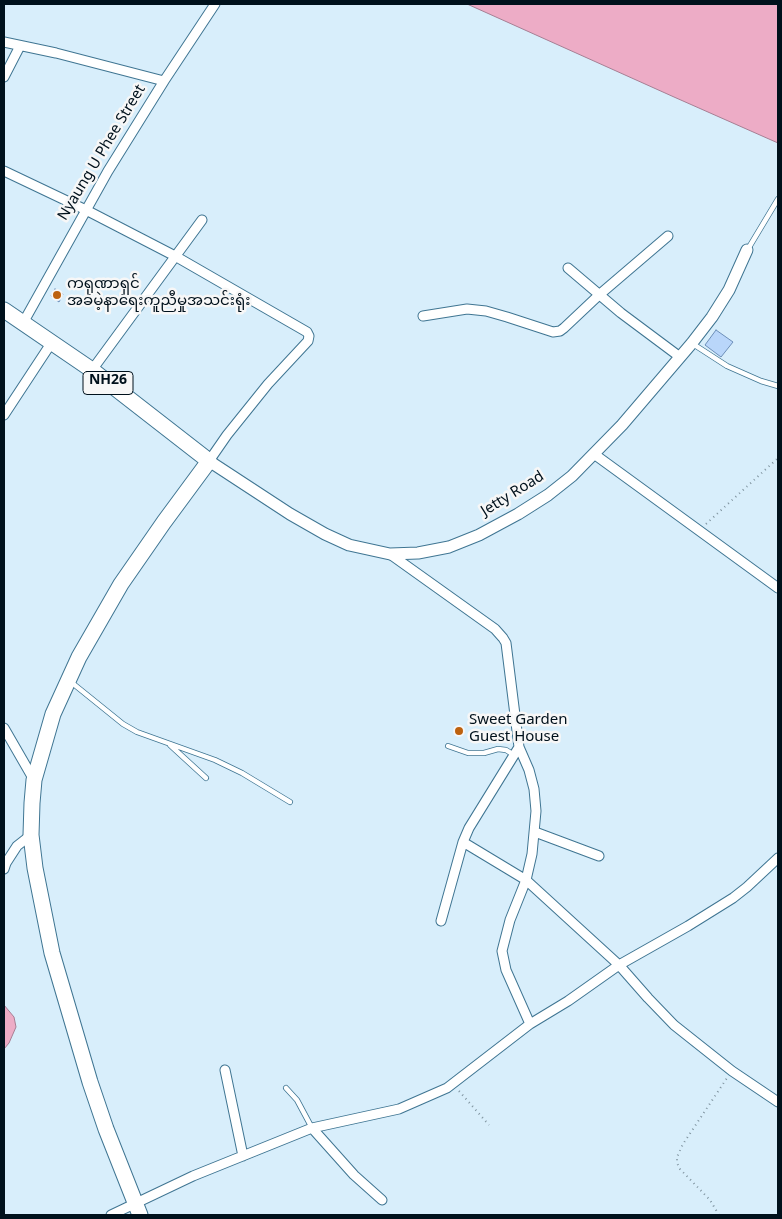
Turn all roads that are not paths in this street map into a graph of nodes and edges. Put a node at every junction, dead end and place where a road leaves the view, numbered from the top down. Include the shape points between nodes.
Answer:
1 (215, 4) edge
2 (4, 42) edge
3 (20, 46) junction
4 (4, 78) edge
5 (164, 80) junction
6 (4, 171) edge
7 (778, 199) edge
8 (86, 210) junction
9 (202, 220) dead end
10 (668, 236) dead end
11 (747, 250) joint
12 (175, 256) junction
13 (568, 268) dead end
14 (599, 295) junction
15 (4, 310) edge
16 (423, 316) dead end
17 (23, 323) junction
18 (52, 342) junction
19 (692, 343) junction
20 (680, 357) junction
21 (92, 370) junction
22 (778, 386) edge
23 (5, 410) edge
24 (594, 454) junction
25 (209, 461) junction
26 (390, 554) junction
27 (778, 588) edge
28 (68, 679) junction
29 (4, 728) edge
30 (168, 742) junction
31 (448, 746) dead end
32 (517, 751) junction
33 (206, 778) dead end
34 (34, 780) junction
35 (290, 802) dead end
36 (534, 832) junction
37 (31, 835) junction
38 (463, 842) junction
39 (599, 856) dead end
40 (778, 858) edge
41 (4, 869) edge
42 (526, 880) junction
43 (441, 921) dead end
44 (619, 965) junction
45 (530, 1024) junction
46 (225, 1070) dead end
47 (286, 1088) dead end
48 (778, 1102) edge
49 (312, 1128) junction
50 (243, 1156) junction
51 (382, 1200) dead end
52 (138, 1209) edge
53 (111, 1215) edge

1 - 5 street, Nyaung U Phee Street
2 - 3 street
3 - 4 street
3 - 5 street
5 - 8 street, Nyaung U Phee Street
6 - 8 street
7 - 11 lane
8 - 12 street
8 - 17 street, Nyaung U Phee Street
9 - 12 street
10 - 14 street
11 - 19 street, Jetty Road via 729,290
12 - 21 street
12 - 25 street via 304,328 309,336
13 - 14 street
14 - 16 street via 564,328 553,332 486,311 467,309
14 - 20 street
15 - 17 highway, NH26
17 - 18 highway, NH26
18 - 21 highway, NH26
18 - 23 street
19 - 20 street, Jetty Road
19 - 22 lane via 727,366
20 - 24 street, Jetty Road
21 - 25 highway, NH26
24 - 26 street, Jetty Road via 572,476 532,506 480,535 449,547
24 - 27 street
25 - 26 street, Jetty Road via 325,534 349,545
25 - 28 highway via 121,584
26 - 32 street via 504,638
28 - 30 lane via 123,724
28 - 34 highway
29 - 34 street
30 - 33 lane
30 - 35 lane via 242,773
31 - 32 lane via 468,753 498,749
32 - 36 street via 529,770 534,789
32 - 38 street
34 - 37 highway
36 - 39 street
36 - 42 street
37 - 41 street via 17,846
37 - 52 highway via 52,953 93,1091
38 - 42 street
38 - 43 street
40 - 44 street via 733,898
42 - 44 street
42 - 45 street via 502,951 506,970
44 - 45 street
44 - 48 street via 674,1025
45 - 49 street via 441,1090 399,1110
46 - 50 street
47 - 49 lane via 297,1100
49 - 50 street
49 - 51 street
50 - 52 street
52 - 53 street

